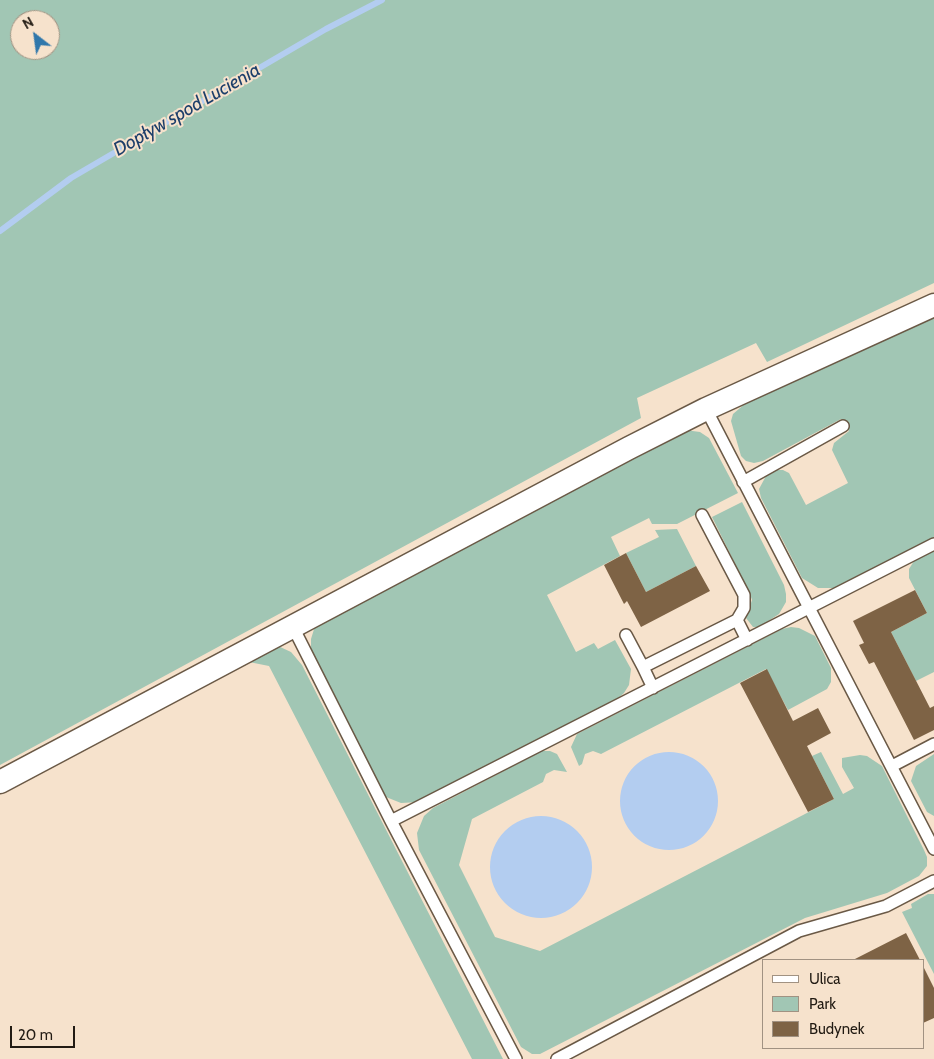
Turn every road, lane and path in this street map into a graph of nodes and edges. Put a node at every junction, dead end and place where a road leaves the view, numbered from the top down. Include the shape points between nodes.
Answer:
1 (934, 306) edge
2 (706, 409) junction
3 (843, 426) dead end
4 (742, 482) junction
5 (702, 516) dead end
6 (934, 544) edge
7 (807, 608) junction
8 (737, 620) junction
9 (293, 627) junction
10 (626, 635) dead end
11 (747, 640) junction
12 (643, 667) junction
13 (653, 688) junction
14 (934, 744) edge
15 (892, 766) junction
16 (0, 782) edge
17 (391, 821) junction
18 (931, 835) edge
19 (934, 849) edge
20 (934, 881) edge
21 (516, 1059) edge
22 (557, 1059) edge

1 - 2 street
2 - 4 lane
2 - 9 street
3 - 4 lane
4 - 7 lane
5 - 8 lane via 744,595 744,608
6 - 7 lane
7 - 11 lane
7 - 15 lane
8 - 11 lane
8 - 12 lane
9 - 16 street
9 - 17 lane
10 - 12 lane
11 - 13 lane
12 - 13 lane
13 - 17 lane
14 - 15 lane
15 - 18 lane
17 - 21 lane
18 - 19 lane
20 - 22 lane via 886,906 799,931

